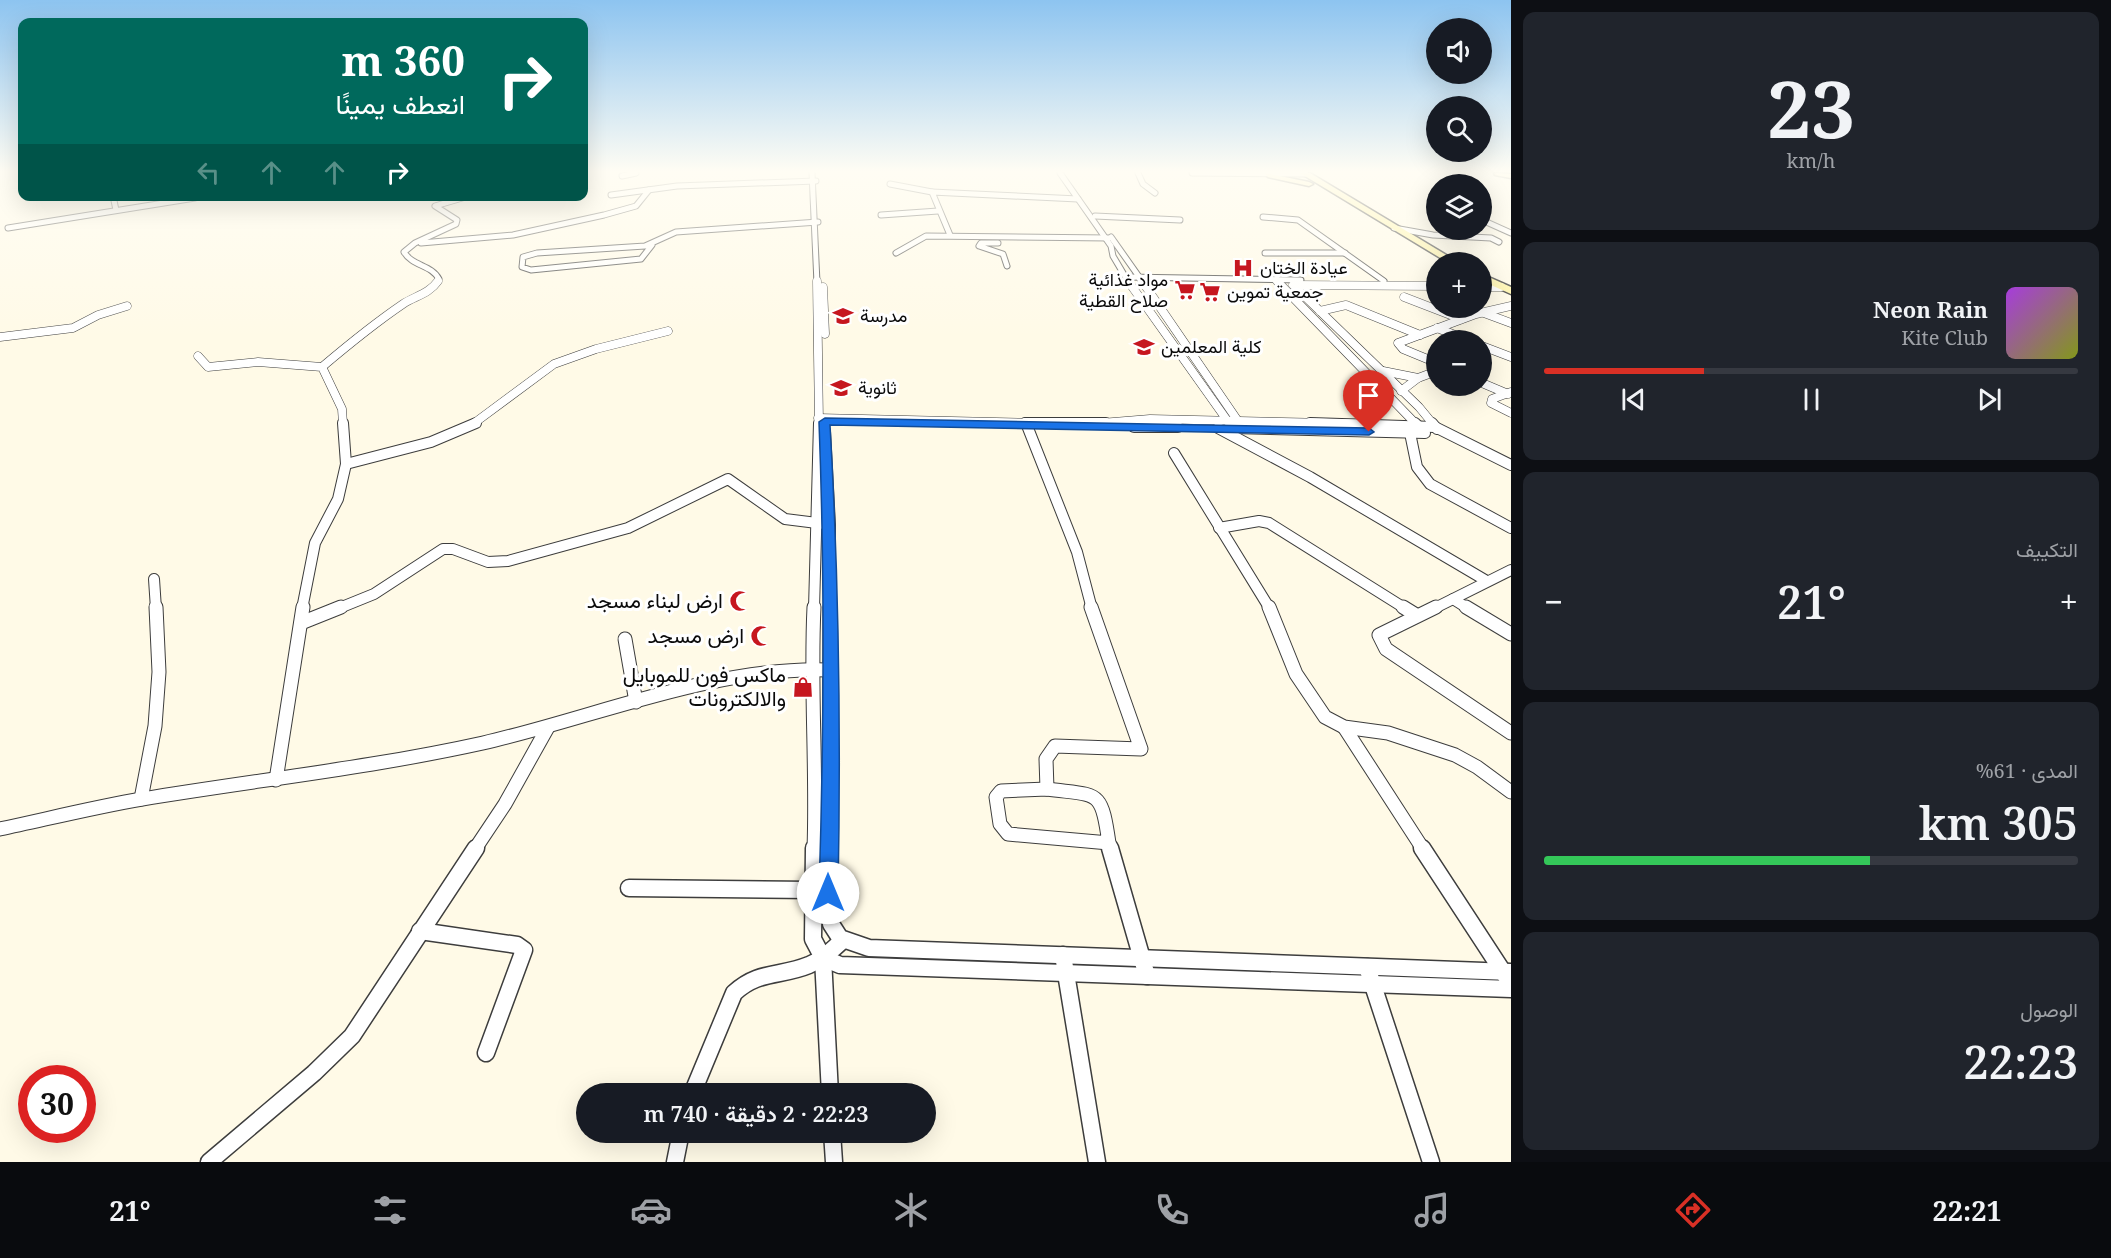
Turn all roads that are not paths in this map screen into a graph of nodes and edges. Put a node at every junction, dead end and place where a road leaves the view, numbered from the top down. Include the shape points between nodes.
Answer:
1 (13, 227) edge
2 (449, 227) edge
3 (548, 227) edge
4 (743, 227) edge
5 (816, 227) edge
6 (946, 227) edge
7 (1100, 227) edge
8 (1102, 227) edge
9 (1308, 227) edge
10 (1384, 227) edge
11 (1392, 227) edge
12 (1395, 227) edge
13 (8, 228) dead end
14 (1426, 234) edge
15 (950, 235) junction
16 (1426, 235) edge
17 (999, 236) junction
18 (1108, 238) junction
19 (1492, 238) edge
20 (1417, 242) junction
21 (1499, 242) dead end
22 (415, 243) junction
23 (652, 245) junction
24 (1435, 252) edge
25 (896, 253) dead end
26 (1265, 253) dead end
27 (1345, 253) junction
28 (1426, 254) edge
29 (1007, 266) dead end
30 (1128, 278) junction
31 (1141, 279) junction
32 (1384, 281) junction
33 (1278, 282) junction
34 (1291, 283) junction
35 (1426, 284) edge
36 (1426, 285) edge
37 (1404, 297) dead end
38 (127, 306) dead end
39 (1320, 311) junction
40 (1492, 316) edge
41 (1465, 318) edge
42 (1461, 319) junction
43 (1511, 323) edge
44 (1437, 328) junction
45 (1442, 330) edge
46 (668, 331) dead end
47 (1420, 335) junction
48 (0, 338) edge
49 (1492, 350) edge
50 (198, 356) dead end
51 (1511, 357) edge
52 (1426, 358) edge
53 (322, 367) junction
54 (1380, 370) junction
55 (1426, 375) edge
56 (1418, 378) junction
57 (1492, 387) edge
58 (1401, 391) junction
59 (1509, 393) edge
60 (1511, 413) edge
61 (821, 420) junction
62 (1026, 424) junction
63 (1235, 424) junction
64 (1418, 425) junction
65 (1436, 427) junction
66 (1218, 428) junction
67 (1410, 433) junction
68 (1425, 433) junction
69 (1442, 436) junction
70 (1173, 453) dead end
71 (346, 464) junction
72 (1511, 467) edge
73 (824, 524) junction
74 (1219, 528) junction
75 (1511, 528) edge
76 (1511, 570) edge
77 (154, 579) dead end
78 (1485, 580) junction
79 (1453, 599) junction
80 (1416, 615) junction
81 (301, 623) junction
82 (1511, 634) edge
83 (625, 639) dead end
84 (811, 670) junction
85 (828, 670) junction
86 (636, 702) junction
87 (548, 727) junction
88 (1344, 727) junction
89 (1511, 734) edge
90 (276, 780) junction
91 (1047, 789) junction
92 (1511, 792) edge
93 (141, 799) junction
94 (0, 829) edge
95 (1109, 843) junction
96 (629, 888) dead end
97 (812, 890) junction
98 (420, 931) junction
99 (843, 940) junction
100 (1063, 955) junction
101 (1142, 957) junction
102 (822, 958) junction
103 (1367, 967) junction
104 (1067, 974) junction
105 (1147, 976) junction
106 (1508, 976) edge
107 (1374, 986) junction
108 (1511, 989) edge
109 (486, 1053) dead end
110 (697, 1083) edge
111 (829, 1083) edge
112 (679, 1143) edge
113 (833, 1143) edge
114 (209, 1162) edge
115 (675, 1162) edge
116 (834, 1162) edge
117 (1097, 1162) edge
118 (1431, 1162) edge

1 - 13 street
2 - 22 street
3 - 22 street via 513,235
4 - 23 street via 676,232
5 - 61 street
6 - 15 street
7 - 18 street
8 - 18 street
9 - 27 street
10 - 28 main road
11 - 20 main road
12 - 14 street
15 - 17 street
15 - 25 street via 926,236
16 - 20 street via 1418,236 1414,239
17 - 18 street
17 - 29 street via 1000,242 979,246 1003,254
18 - 30 street via 1113,256
18 - 31 street
19 - 21 street
20 - 24 main road
22 - 53 street via 404,255 436,273 437,284 403,304
23 - 23 street via 537,253 524,257 522,267 531,270 641,259
26 - 27 street
27 - 32 street
30 - 31 street
30 - 63 street via 1141,301
31 - 33 street
31 - 63 street
32 - 34 street
32 - 35 street
33 - 34 street
33 - 64 street
34 - 36 street
34 - 39 street
37 - 42 street
38 - 48 street via 73,328
39 - 47 street via 1349,305
39 - 54 street
40 - 43 street
41 - 42 street
42 - 44 street
44 - 45 street
44 - 47 street
46 - 71 street via 565,358 548,366 463,430
47 - 52 street via 1398,345
49 - 51 street
50 - 53 street via 208,367 272,362
53 - 71 street via 342,409
54 - 56 street
54 - 58 street
55 - 56 street
56 - 58 street
57 - 59 street
58 - 65 street
59 - 60 street via 1492,399 1491,403
61 - 62 street
61 - 73 street
62 - 63 street via 1150,419
62 - 66 street
62 - 91 street via 1077,552 1089,600 1141,749 1055,746 1045,757
63 - 64 street
63 - 66 street
63 - 67 street
64 - 65 street
64 - 68 street
65 - 69 street
65 - 72 street
66 - 78 street
67 - 68 street
67 - 75 street via 1422,476
68 - 69 street
69 - 72 street
70 - 74 street
71 - 81 street via 338,499 315,543
73 - 81 street via 784,519 728,479 628,528 508,561 488,562 443,549 374,594
73 - 84 street
73 - 85 street
74 - 80 street via 1269,523
74 - 88 street via 1272,611 1296,674 1308,694 1325,717
76 - 78 street
77 - 93 street via 159,672
78 - 79 street
79 - 80 street
79 - 82 street
80 - 89 street via 1379,635 1386,649
81 - 90 street
83 - 86 street
84 - 85 street
84 - 86 street via 741,675
84 - 97 street via 816,799
85 - 99 street via 829,911 831,924
86 - 87 street
87 - 90 street via 370,765
87 - 98 street via 505,804
88 - 92 street via 1388,733 1455,755
88 - 106 street
90 - 93 street
91 - 95 street via 1090,795 1098,800 1104,809
91 - 95 street via 998,792 1004,832
93 - 94 street
95 - 101 street
96 - 97 street
97 - 102 street via 813,939
98 - 109 street via 517,945 524,950
98 - 114 street via 346,1044
99 - 100 street via 869,948
99 - 102 street
100 - 101 street
100 - 104 street
101 - 103 street
101 - 105 street
102 - 104 street via 849,965
102 - 110 street via 803,968 744,981 734,993
102 - 111 street
103 - 106 street
103 - 107 street
104 - 105 street
104 - 117 street
105 - 107 street
107 - 108 street
107 - 118 street
112 - 115 street
113 - 116 street

